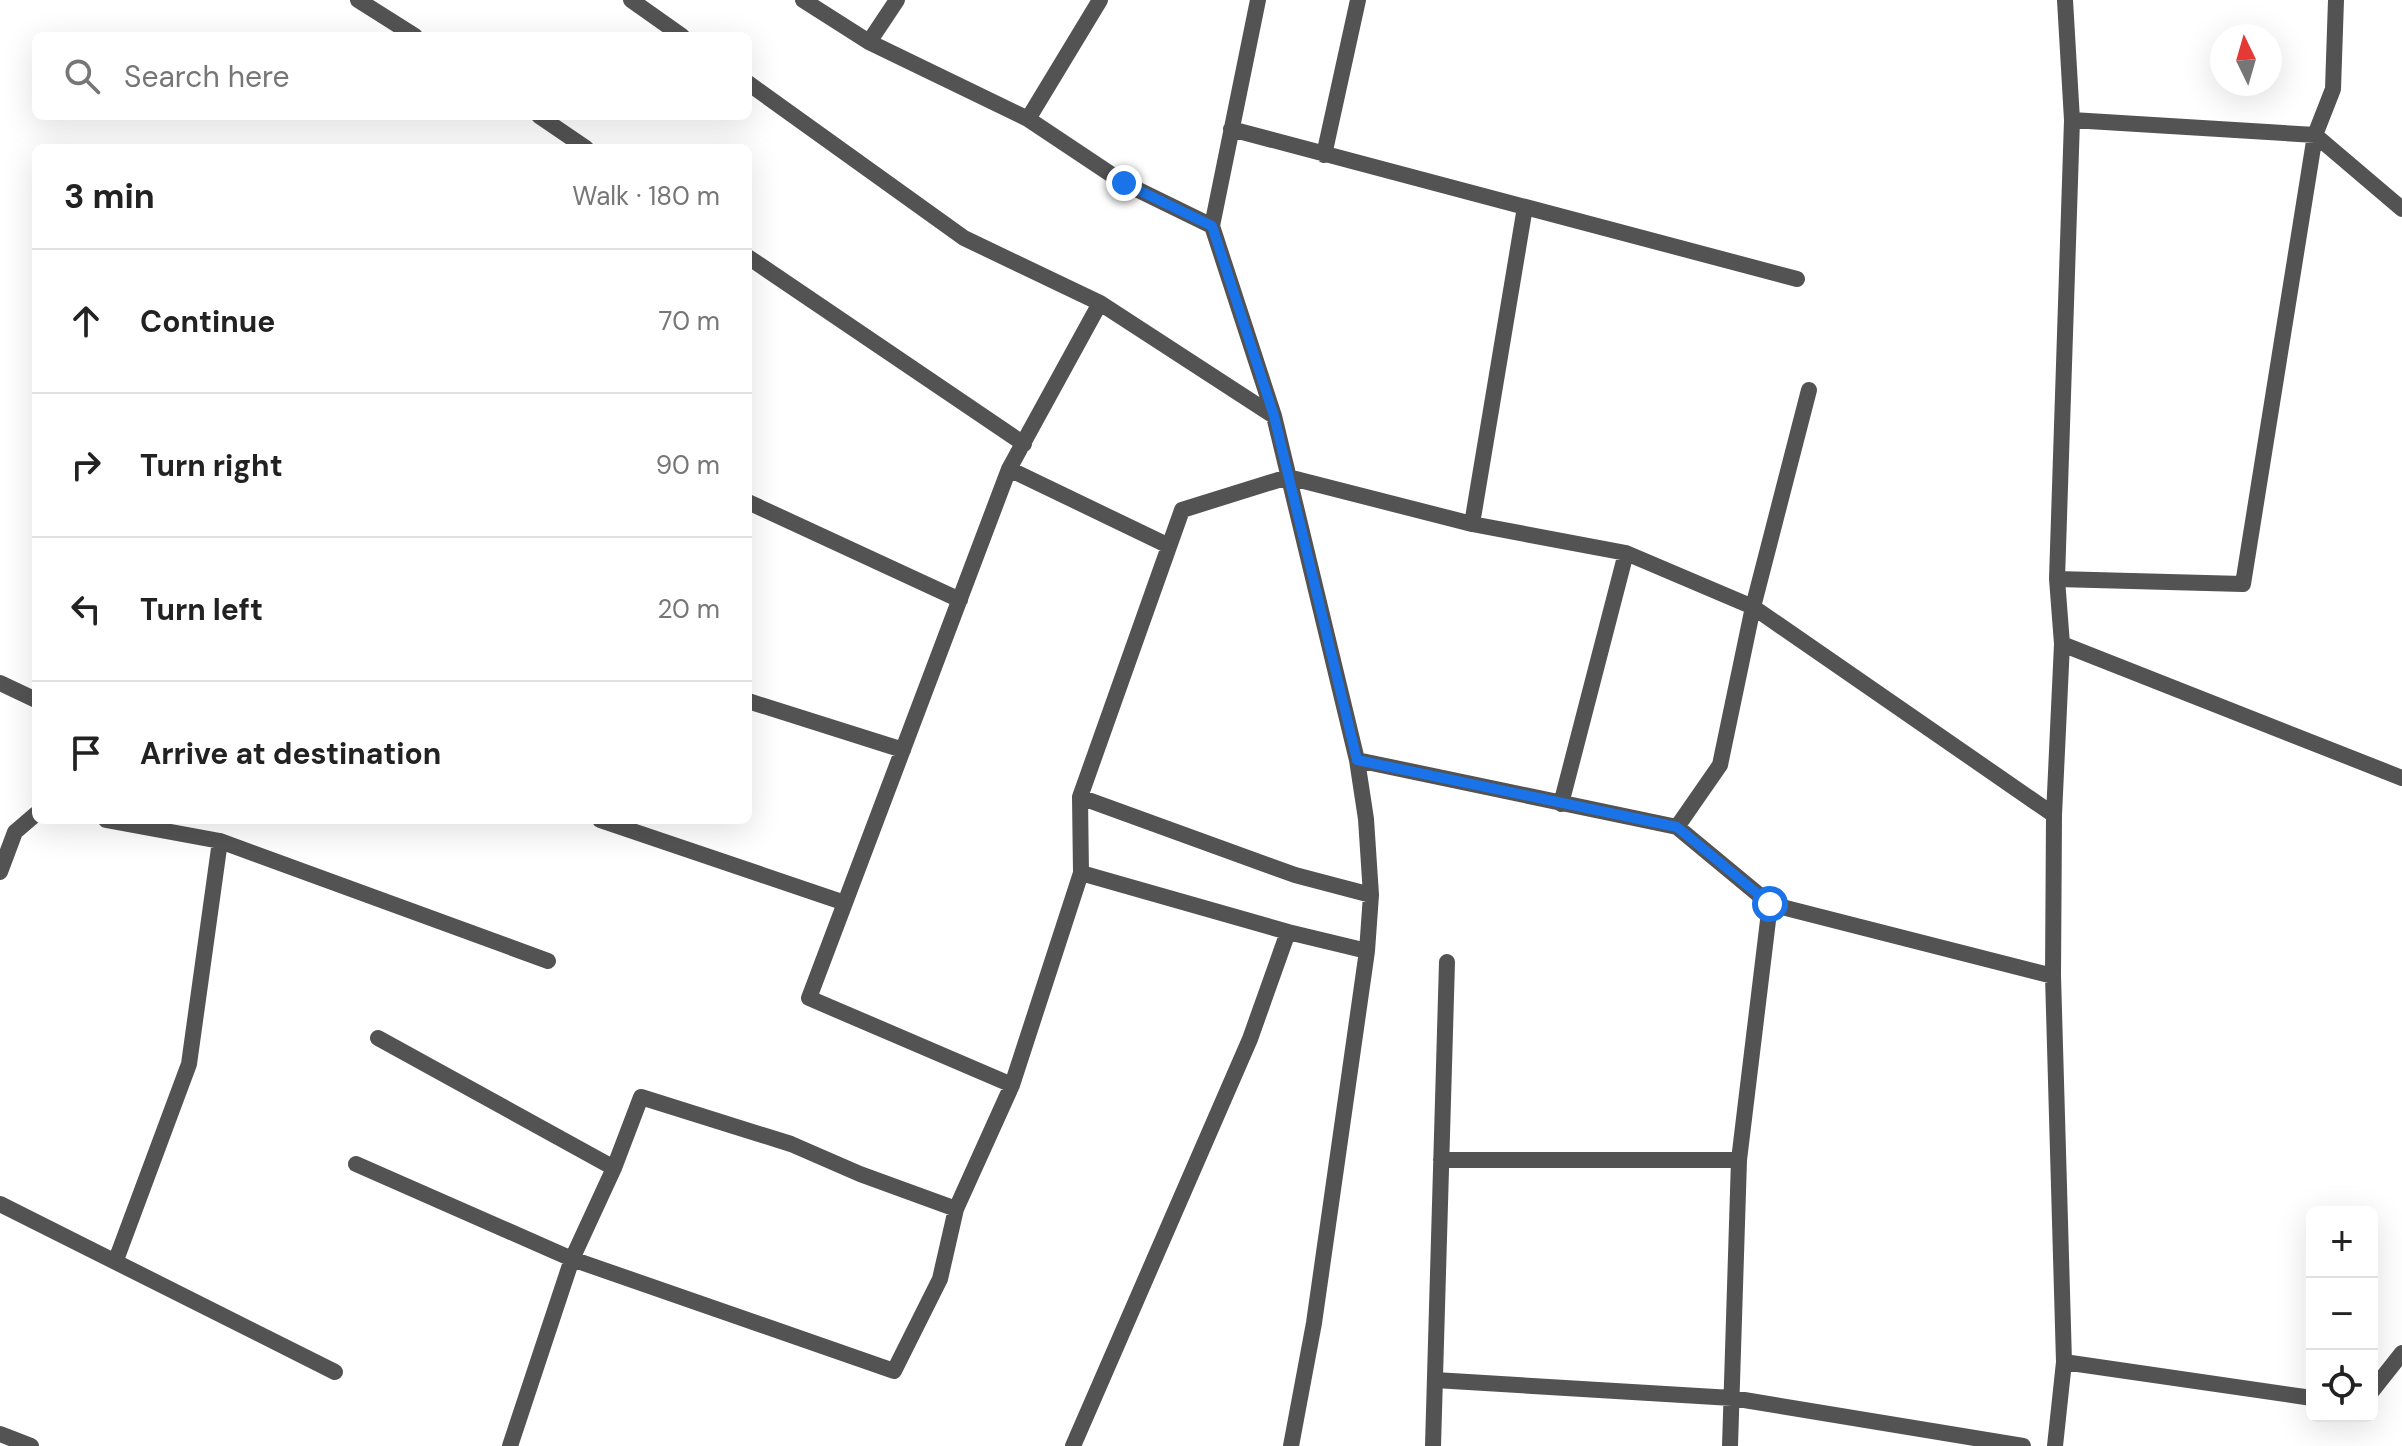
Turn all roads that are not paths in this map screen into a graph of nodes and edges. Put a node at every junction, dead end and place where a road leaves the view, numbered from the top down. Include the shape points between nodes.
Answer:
1 (358, 0) edge
2 (631, 0) edge
3 (803, 0) edge
4 (897, 0) edge
5 (1100, 0) edge
6 (1258, 0) edge
7 (1358, 0) edge
8 (2065, 0) edge
9 (2336, 0) edge
10 (409, 32) edge
11 (676, 32) edge
12 (869, 42) junction
13 (752, 86) edge
14 (1028, 119) junction
15 (545, 120) edge
16 (2072, 120) junction
17 (1231, 129) junction
18 (2315, 135) junction
19 (580, 144) edge
20 (1324, 155) junction
21 (1525, 207) junction
22 (2402, 209) edge
23 (1212, 226) junction
24 (752, 260) edge
25 (1797, 279) dead end
26 (1100, 303) junction
27 (1809, 390) dead end
28 (1274, 416) junction
29 (1024, 444) junction
30 (1009, 469) junction
31 (1288, 477) junction
32 (752, 504) edge
33 (1472, 524) junction
34 (1169, 546) junction
35 (1626, 553) junction
36 (2057, 579) junction
37 (960, 600) junction
38 (1753, 607) junction
39 (2062, 644) junction
40 (0, 683) edge
41 (32, 698) edge
42 (752, 702) edge
43 (903, 750) junction
44 (1357, 760) junction
45 (2402, 778) edge
46 (1080, 797) junction
47 (1561, 804) junction
48 (2054, 815) junction
49 (32, 817) edge
50 (128, 824) edge
51 (612, 824) edge
52 (1677, 827) junction
53 (220, 841) junction
54 (0, 872) edge
55 (1081, 873) junction
56 (1371, 895) junction
57 (845, 903) junction
58 (1770, 904) junction
59 (1288, 932) junction
60 (1367, 951) junction
61 (548, 961) dead end
62 (1447, 962) dead end
63 (2053, 976) junction
64 (378, 1038) dead end
65 (1012, 1085) junction
66 (1441, 1160) junction
67 (1739, 1160) junction
68 (356, 1164) dead end
69 (614, 1168) junction
70 (0, 1204) edge
71 (956, 1209) junction
72 (572, 1259) junction
73 (116, 1260) junction
74 (2402, 1353) edge
75 (2064, 1362) junction
76 (335, 1372) dead end
77 (1435, 1380) junction
78 (2378, 1383) edge
79 (2306, 1397) edge
80 (1732, 1398) junction
81 (0, 1434) edge
82 (31, 1446) edge
83 (510, 1446) edge
84 (1073, 1446) edge
85 (1291, 1446) edge
86 (1433, 1446) edge
87 (1730, 1446) edge
88 (2023, 1446) edge
89 (2055, 1446) edge

1 - 10 street
2 - 11 street
3 - 12 street
4 - 12 street
5 - 14 street
6 - 17 street
7 - 20 street
8 - 16 street
9 - 18 street via 2333,89
12 - 14 street
13 - 26 street via 964,238
14 - 23 street via 1124,183
15 - 19 street
16 - 18 street
16 - 36 street
17 - 20 street
17 - 23 street
18 - 22 street
18 - 36 street via 2243,584
20 - 21 street
21 - 25 street
21 - 33 street
23 - 28 street
24 - 29 street
26 - 28 street
26 - 29 street
27 - 38 street
28 - 31 street
29 - 30 street
30 - 34 street
30 - 37 street
31 - 33 street
31 - 34 street via 1182,510
31 - 44 street
32 - 37 street
33 - 35 street
34 - 46 street
35 - 38 street
35 - 47 street
36 - 39 street
37 - 43 street
38 - 48 street
38 - 52 street via 1720,765
39 - 45 street
39 - 48 street
40 - 41 street
42 - 43 street
43 - 57 street
44 - 47 street
44 - 56 street
46 - 55 street
46 - 56 street via 1295,875
47 - 52 street
48 - 63 street
49 - 54 street via 15,832
50 - 53 street
51 - 57 street
52 - 58 street
53 - 61 street
53 - 73 street via 189,1064
55 - 59 street
55 - 65 street
56 - 60 street
57 - 65 street via 809,998
58 - 63 street
58 - 67 street
59 - 60 street
59 - 84 street via 1250,1039
60 - 85 street via 1314,1323
62 - 66 street
63 - 75 street
64 - 69 street
65 - 71 street
66 - 67 street
66 - 77 street
67 - 80 street
68 - 72 street
69 - 71 street via 641,1097 791,1144
69 - 72 street
70 - 73 street
71 - 72 street via 940,1279 894,1371
72 - 83 street
73 - 76 street
74 - 78 street
75 - 79 street
75 - 89 street
77 - 80 street
77 - 86 street
80 - 87 street
80 - 88 street
81 - 82 street

